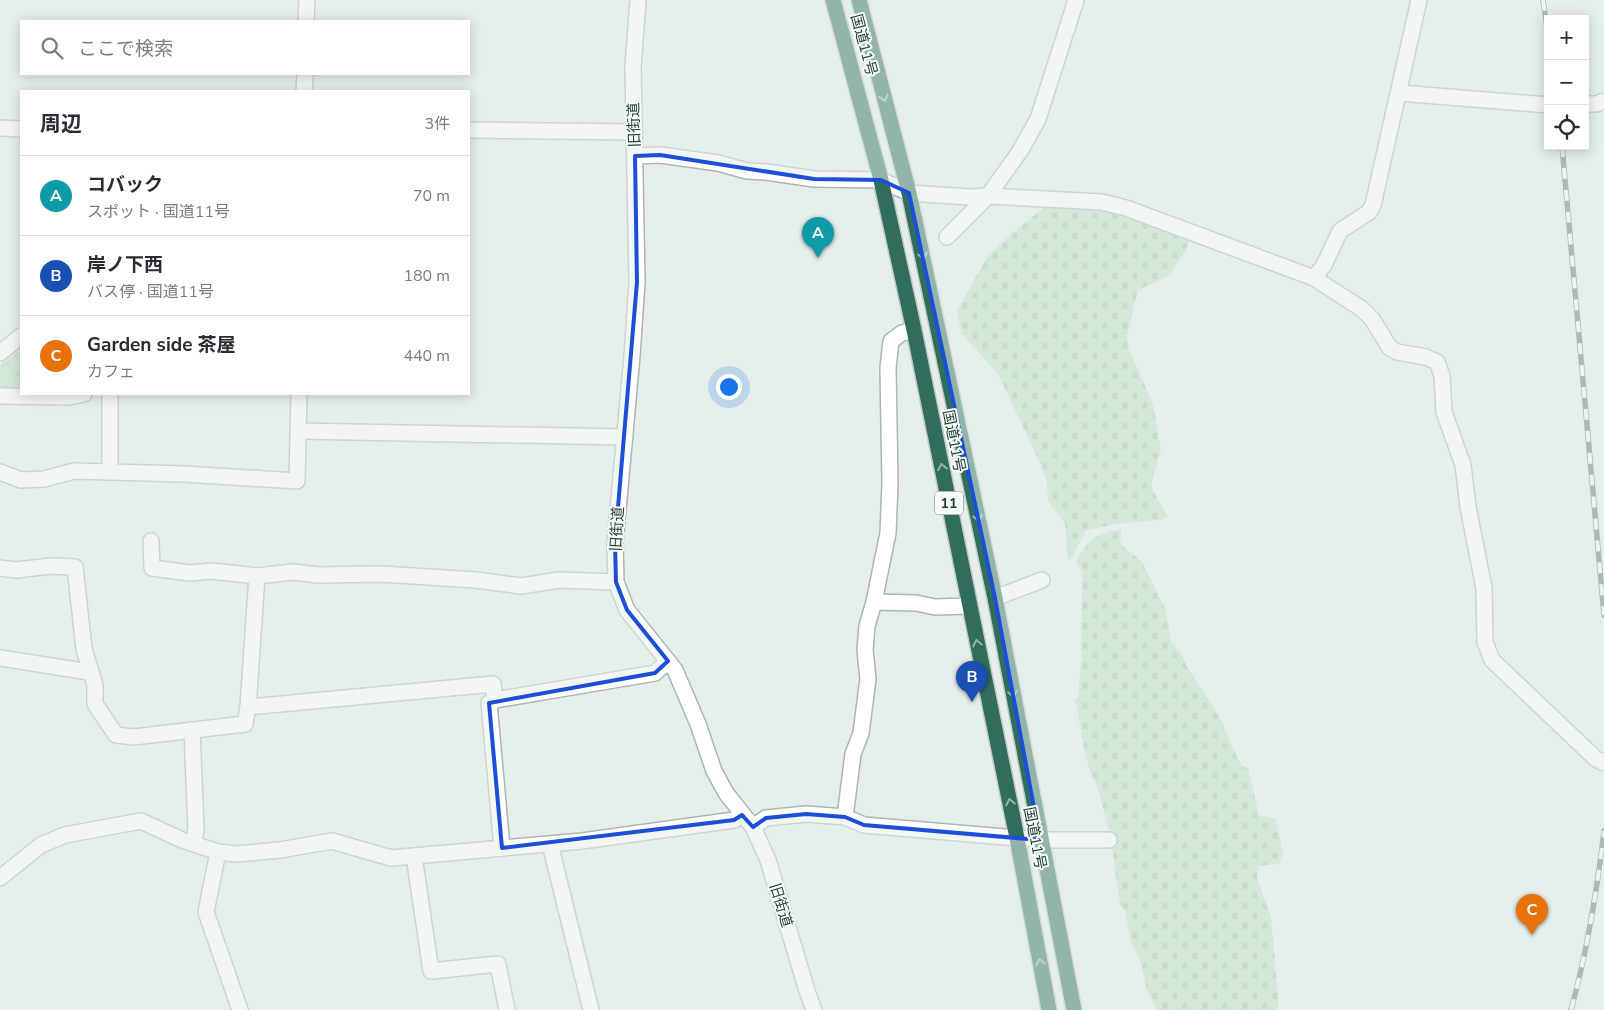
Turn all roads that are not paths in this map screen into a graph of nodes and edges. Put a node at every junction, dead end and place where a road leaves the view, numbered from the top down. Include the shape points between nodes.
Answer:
1 (307, 0) edge
2 (638, 0) edge
3 (833, 0) edge
4 (858, 0) edge
5 (1076, 0) edge
6 (1419, 0) edge
7 (306, 20) edge
8 (305, 75) edge
9 (304, 90) edge
10 (1399, 93) junction
11 (1604, 101) edge
12 (1589, 104) edge
13 (1544, 105) edge
14 (0, 128) edge
15 (20, 130) edge
16 (470, 130) edge
17 (634, 132) junction
18 (635, 156) junction
19 (882, 180) junction
20 (909, 193) junction
21 (988, 196) junction
22 (947, 237) dead end
23 (1314, 278) junction
24 (914, 330) junction
25 (20, 337) edge
26 (0, 353) edge
27 (79, 395) edge
28 (110, 395) edge
29 (299, 395) edge
30 (0, 396) edge
31 (298, 431) junction
32 (625, 437) junction
33 (0, 472) edge
34 (110, 472) junction
35 (151, 541) dead end
36 (0, 568) edge
37 (257, 576) junction
38 (1042, 580) dead end
39 (616, 582) junction
40 (995, 598) junction
41 (874, 602) junction
42 (970, 606) junction
43 (0, 658) edge
44 (668, 661) junction
45 (90, 672) junction
46 (495, 700) junction
47 (248, 707) junction
48 (192, 730) junction
49 (1604, 763) edge
50 (742, 815) junction
51 (846, 817) junction
52 (753, 827) junction
53 (1017, 838) junction
54 (1040, 840) junction
55 (1109, 840) dead end
56 (193, 843) junction
57 (550, 844) junction
58 (502, 848) junction
59 (218, 852) junction
60 (414, 856) junction
61 (0, 878) edge
62 (240, 1010) edge
63 (507, 1010) edge
64 (591, 1010) edge
65 (814, 1010) edge
66 (1049, 1010) edge
67 (1074, 1010) edge

1 - 7 street
2 - 17 street, 旧街道 via 632,67
3 - 19 highway, 国道11号 / 11
4 -> 20 highway, 国道11号 / 11
5 - 21 street via 1038,119
6 - 10 street
8 - 9 street
10 - 13 street
10 - 23 street via 1373,205 1369,212 1340,231
11 - 12 street
14 - 15 street
16 - 17 street
17 - 18 street, 旧街道
18 - 19 street via 660,155 814,179
18 - 32 street, 旧街道 via 637,282
19 - 20 street
19 - 24 highway, 国道11号 / 11
20 - 21 street
20 -> 40 highway, 国道11号 / 11
21 - 22 street
21 - 23 street via 1102,202 1126,208
23 - 49 street via 1362,309 1390,348 1436,362 1442,376 1444,412 1463,465 1484,588 1484,642 1492,660
24 - 41 street via 891,341 888,368 888,533
42 -> 24 highway, 国道11号 / 11
25 - 26 street
27 - 30 street
28 - 34 street
29 - 31 street
31 - 32 street
31 - 34 street via 298,481
32 - 39 street, 旧街道 via 615,543
33 - 34 street via 20,480 44,479 74,471
35 - 37 street via 152,568
36 - 45 street via 75,567 84,649
37 - 39 street via 293,572 381,574 522,586 559,580
37 - 47 street
38 - 40 street
39 - 44 street, 旧街道 via 627,610
40 -> 54 highway, 国道11号 / 11
41 - 42 street
41 - 51 street via 867,626 868,679 861,733 853,754
53 -> 42 highway, 国道11号 / 11
43 - 45 street
44 - 46 street via 655,673
44 - 50 street, 旧街道 via 698,724 714,771
45 - 48 street via 95,685 95,704 116,735 134,737
46 - 47 street via 493,684
46 - 58 street via 489,703
47 - 48 street via 245,724
48 - 56 street via 196,830
50 - 52 street, 旧街道
50 - 57 street via 734,820
51 - 52 street via 806,814 766,818
51 - 53 street via 864,825
52 - 65 street, 旧街道 via 768,860
53 - 54 street
66 -> 53 highway, 国道11号 / 11
54 - 55 street
54 - 67 highway, 国道11号 / 11
56 - 59 street
56 - 61 street via 141,822 65,835 41,845
57 - 58 street
57 - 64 street
58 - 60 street
59 - 60 street via 236,854 280,850 332,841 391,858
59 - 62 street via 206,912
60 - 63 street via 431,970 498,964

